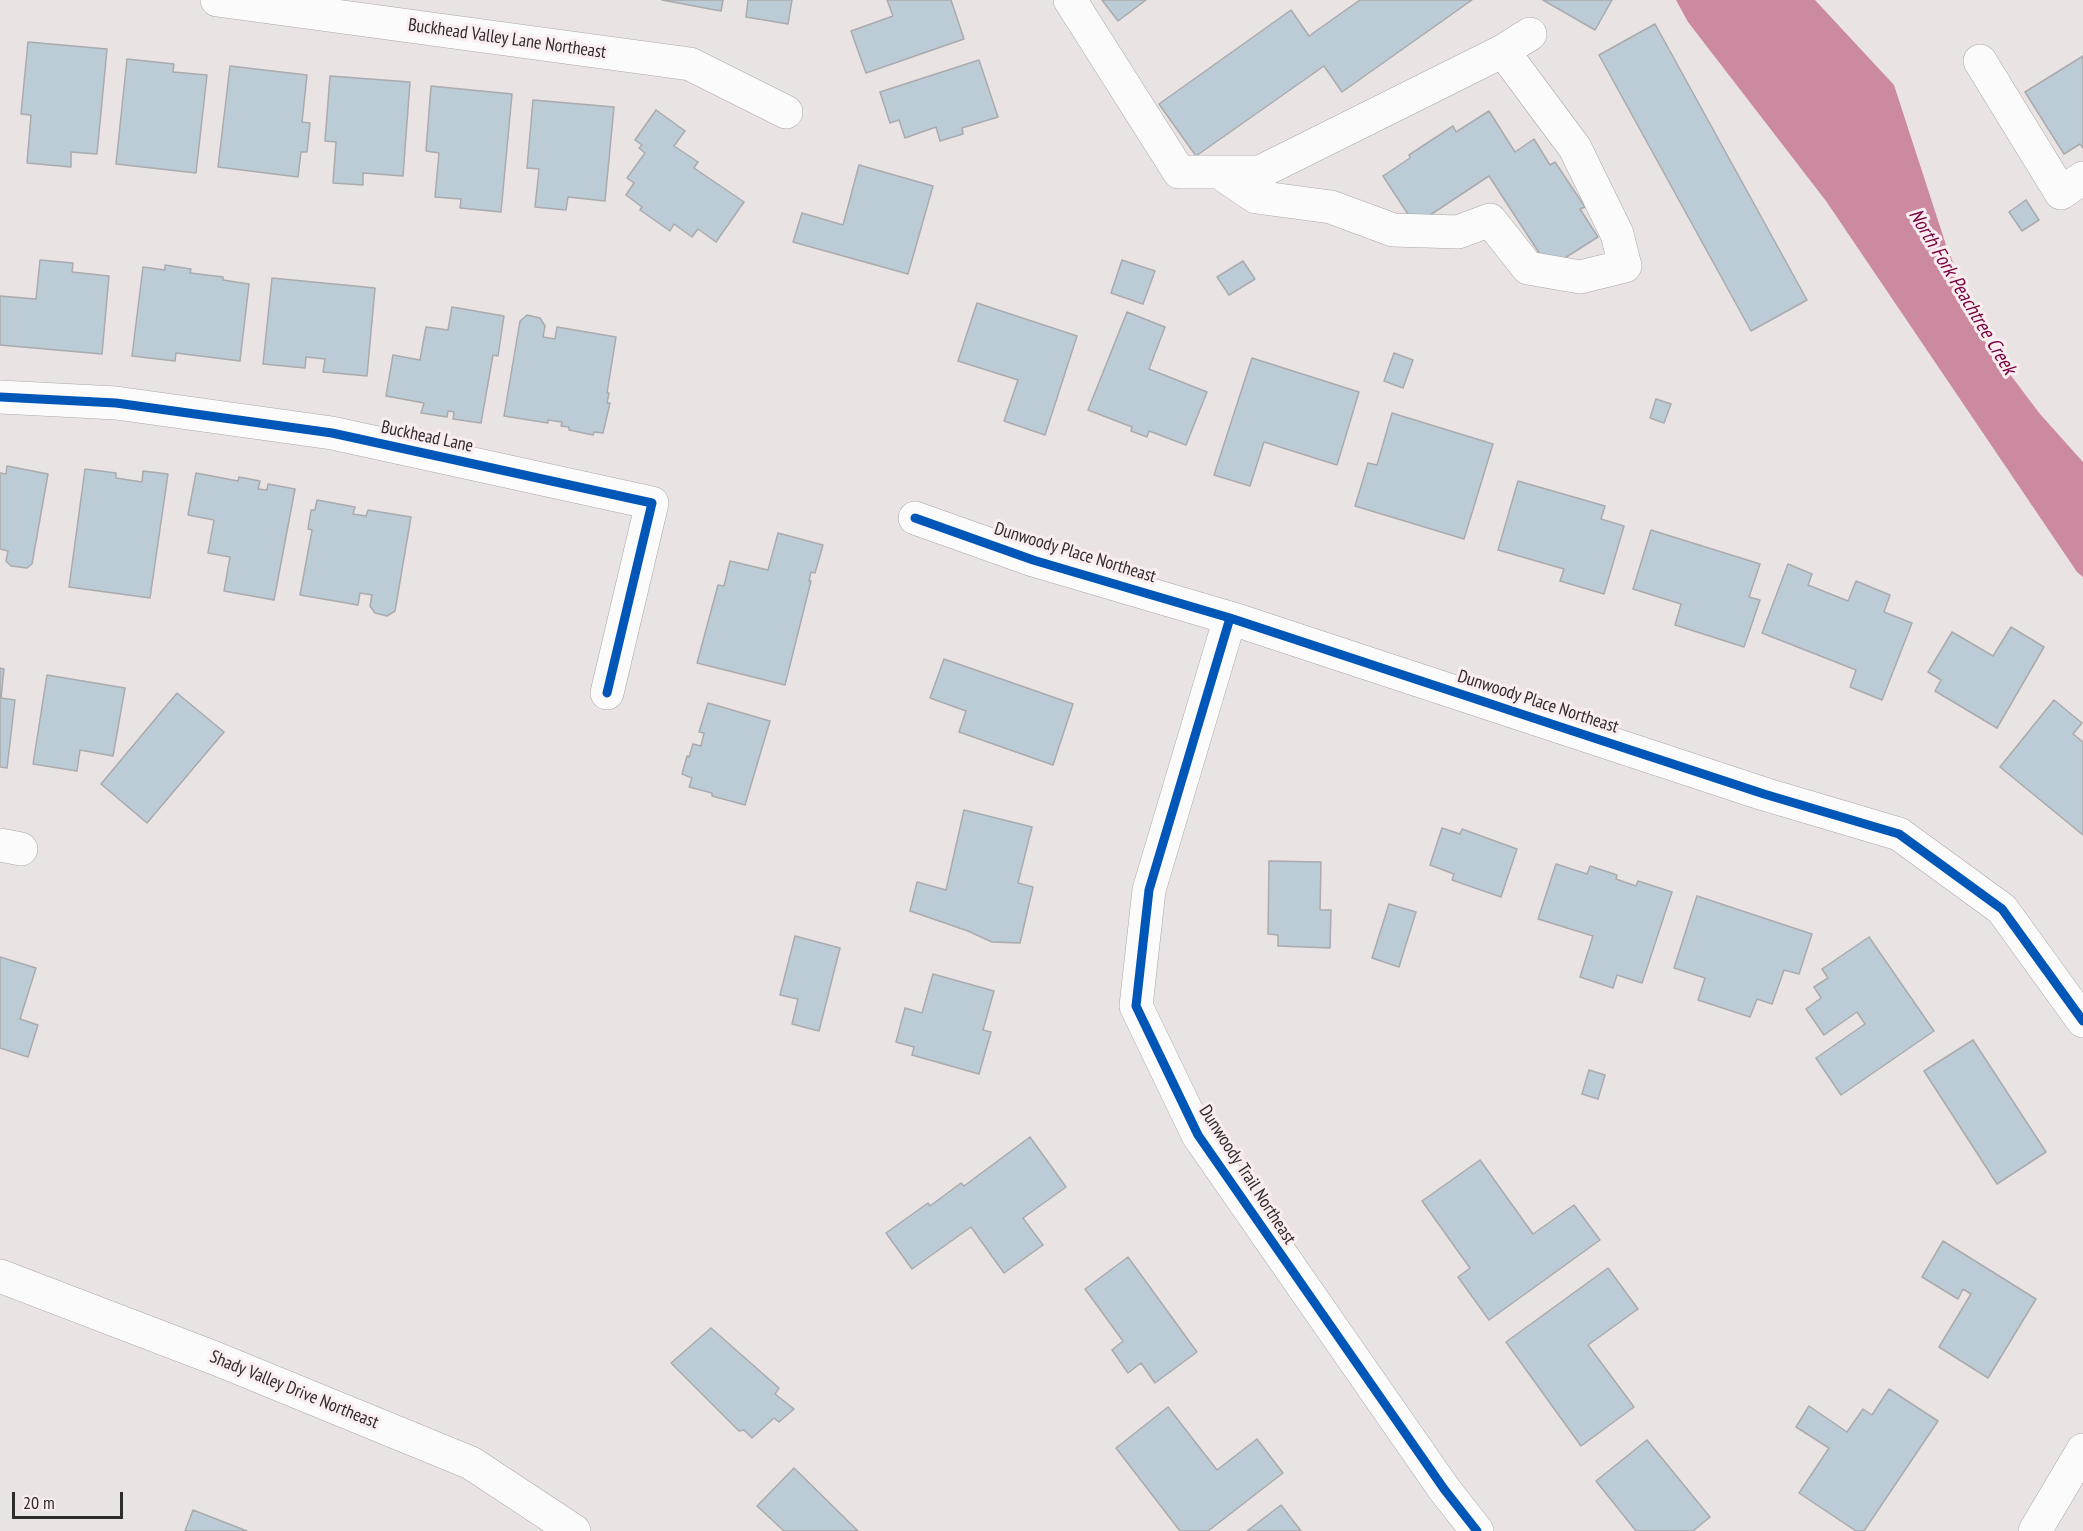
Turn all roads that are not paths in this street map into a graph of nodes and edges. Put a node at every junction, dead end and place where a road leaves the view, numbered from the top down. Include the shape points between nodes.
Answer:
1 (217, 0) edge
2 (1070, 0) edge
3 (1530, 34) dead end
4 (1503, 51) junction
5 (1980, 61) dead end
6 (786, 112) dead end
7 (1219, 172) junction
8 (2083, 178) edge
9 (0, 397) edge
10 (915, 518) dead end
11 (1230, 618) junction
12 (607, 693) dead end
13 (2083, 1021) edge
14 (0, 1276) edge
15 (2083, 1450) edge
16 (574, 1531) edge
17 (1476, 1531) edge
18 (2035, 1531) edge

1 - 6 street, Buckhead Valley Lane Northeast via 690,64
2 - 7 street via 1179,172
3 - 4 street
4 - 7 street via 1260,172
4 - 7 street via 1575,148 1617,234 1625,266 1580,277 1528,268 1490,220 1458,232 1393,230 1331,207 1256,197
5 - 8 street via 2061,193
9 - 12 street, Buckhead Lane via 116,403 332,433 652,503
10 - 11 street, Dunwoody Place Northeast via 1033,560
11 - 13 street, Dunwoody Place Northeast via 1764,794 1899,834 2002,909
11 - 17 street, Dunwoody Trail Northeast via 1149,890 1136,1006 1198,1135
14 - 16 street, Shady Valley Drive Northeast via 471,1463
15 - 18 street

